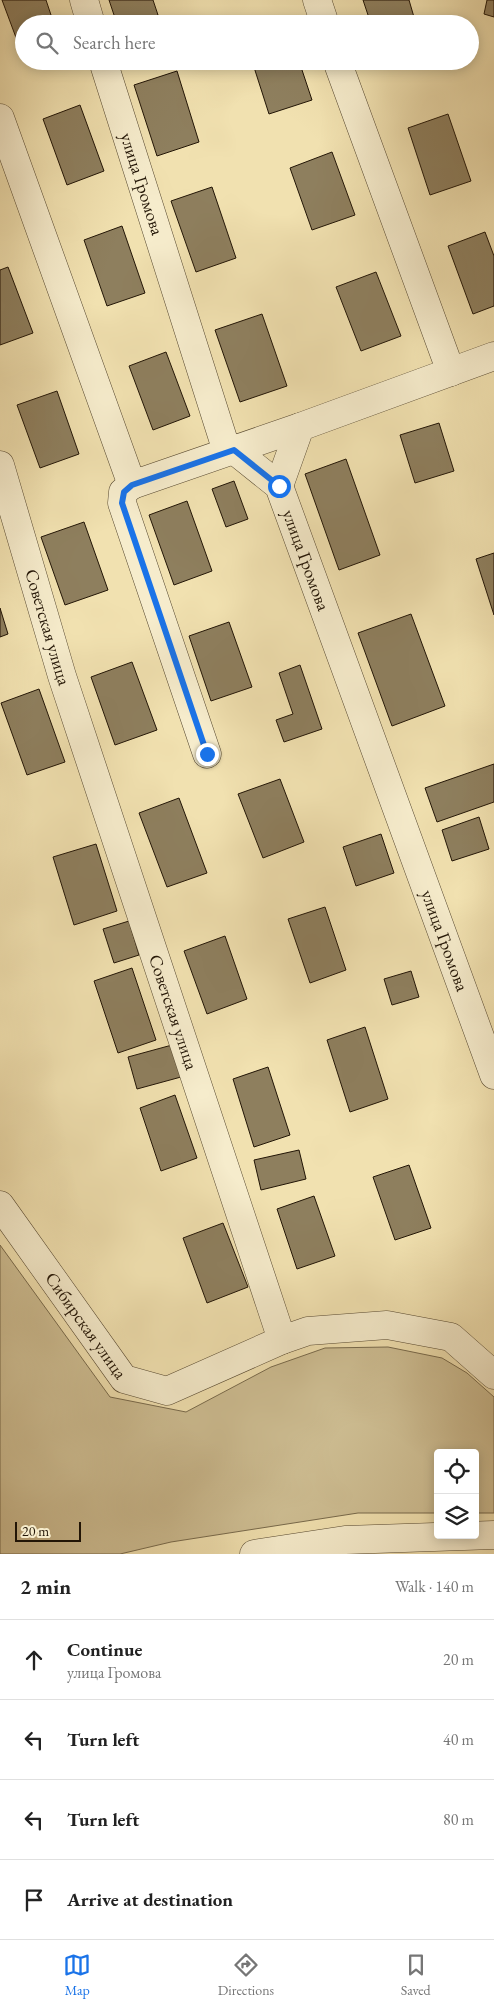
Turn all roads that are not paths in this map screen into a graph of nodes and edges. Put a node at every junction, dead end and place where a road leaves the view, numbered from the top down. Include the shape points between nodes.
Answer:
1 (84, 0) edge
2 (317, 0) edge
3 (88, 15) edge
4 (322, 15) edge
5 (106, 70) edge
6 (340, 70) edge
7 (0, 118) edge
8 (494, 356) edge
9 (451, 372) junction
10 (300, 427) junction
11 (234, 450) junction
12 (0, 465) edge
13 (132, 485) junction
14 (279, 486) junction
15 (207, 754) dead end
16 (494, 1075) edge
17 (0, 1205) edge
18 (282, 1340) junction
19 (494, 1375) edge
20 (494, 1535) edge
21 (254, 1554) edge

1 - 3 street
2 - 4 street
5 - 11 street, улица Громова via 224,442
6 - 9 street
7 - 13 street
8 - 9 street
9 - 10 street
10 - 11 street
10 - 14 street
11 - 13 street
11 - 14 street, улица Громова
12 - 18 street, Советская улица via 62,676
13 - 15 street via 124,492 122,503
14 - 16 street, улица Громова
17 - 18 street, Сибирская улица via 124,1379 167,1391
18 - 19 street via 308,1331 387,1325 451,1337
20 - 21 street via 345,1540

